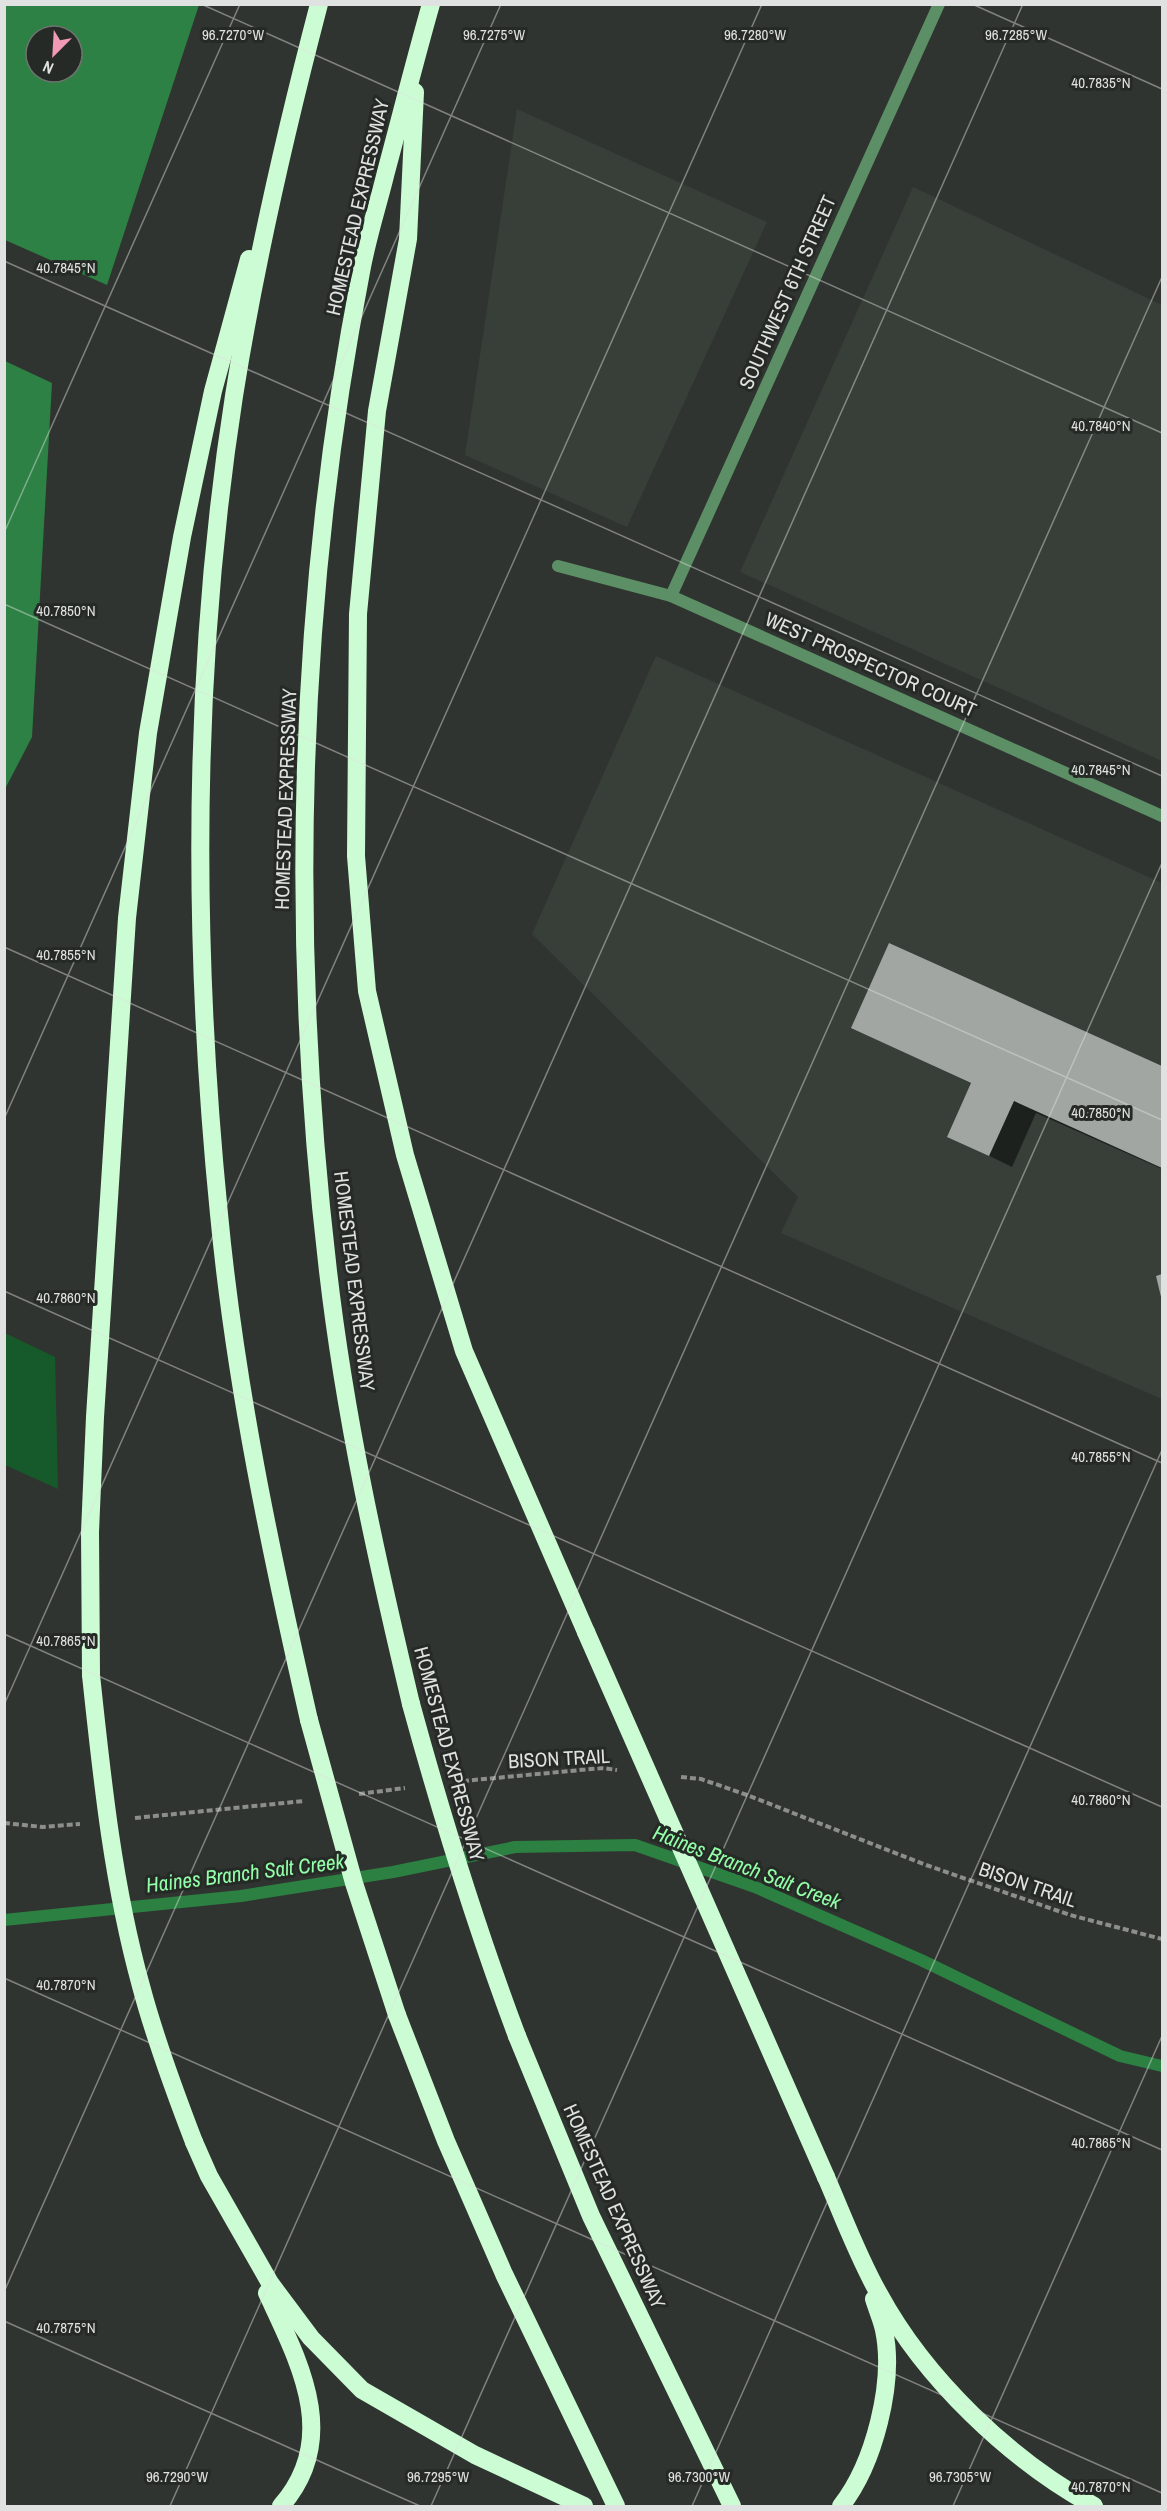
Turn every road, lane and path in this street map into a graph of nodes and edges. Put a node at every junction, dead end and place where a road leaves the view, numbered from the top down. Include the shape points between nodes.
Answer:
1 (319, 4) edge
2 (431, 4) edge
3 (939, 4) edge
4 (416, 54) junction
5 (280, 154) junction
6 (558, 566) dead end
7 (671, 596) junction
8 (1162, 816) edge
9 (624, 1770) dead end
10 (679, 1776) dead end
11 (458, 1782) dead end
12 (412, 1787) dead end
13 (355, 1794) dead end
14 (309, 1800) dead end
15 (126, 1819) dead end
16 (90, 1822) dead end
17 (4, 1823) edge
18 (1162, 1938) edge
19 (238, 2229) junction
20 (856, 2246) junction
21 (844, 2503) edge
22 (281, 2506) edge
23 (584, 2506) edge
24 (616, 2506) edge
25 (732, 2506) edge
26 (1094, 2506) edge

1 - 5 highway
2 - 4 highway, HOMESTEAD EXPRESSWAY
3 - 7 street, SOUTHWEST 6TH STREET
4 - 20 highway, bridge via 408,239 377,411 358,614 356,856 367,992 405,1155 464,1351
4 - 25 highway, HOMESTEAD EXPRESSWAY, bridge via 361,270 332,455 313,630 304,927 313,1127 328,1274 355,1450 376,1554 411,1704 484,1950 591,2216
5 - 19 highway, bridge via 213,391 182,537 148,733 127,918 90,1532 91,1675 103,1790 141,1985 194,2142
5 - 24 highway, bridge via 234,400 216,542 204,708 200,887 205,1041 220,1228 245,1414 309,1720 354,1883 397,2015 504,2274
6 - 7 street, WEST PROSPECTOR COURT
7 - 8 street, WEST PROSPECTOR COURT
9 - 11 path, BISON TRAIL via 602,1768
10 - 18 path, BISON TRAIL via 701,1779 747,1795 926,1866 1070,1915
12 - 13 path
14 - 15 path
16 - 17 path via 43,1827
19 - 22 highway via 302,2371 312,2404 312,2440 302,2474
19 - 23 highway via 289,2310 362,2390 475,2455
20 - 21 highway via 884,2330 886,2357 884,2394 871,2450
20 - 26 highway via 887,2307 962,2404 1005,2445 1062,2489

